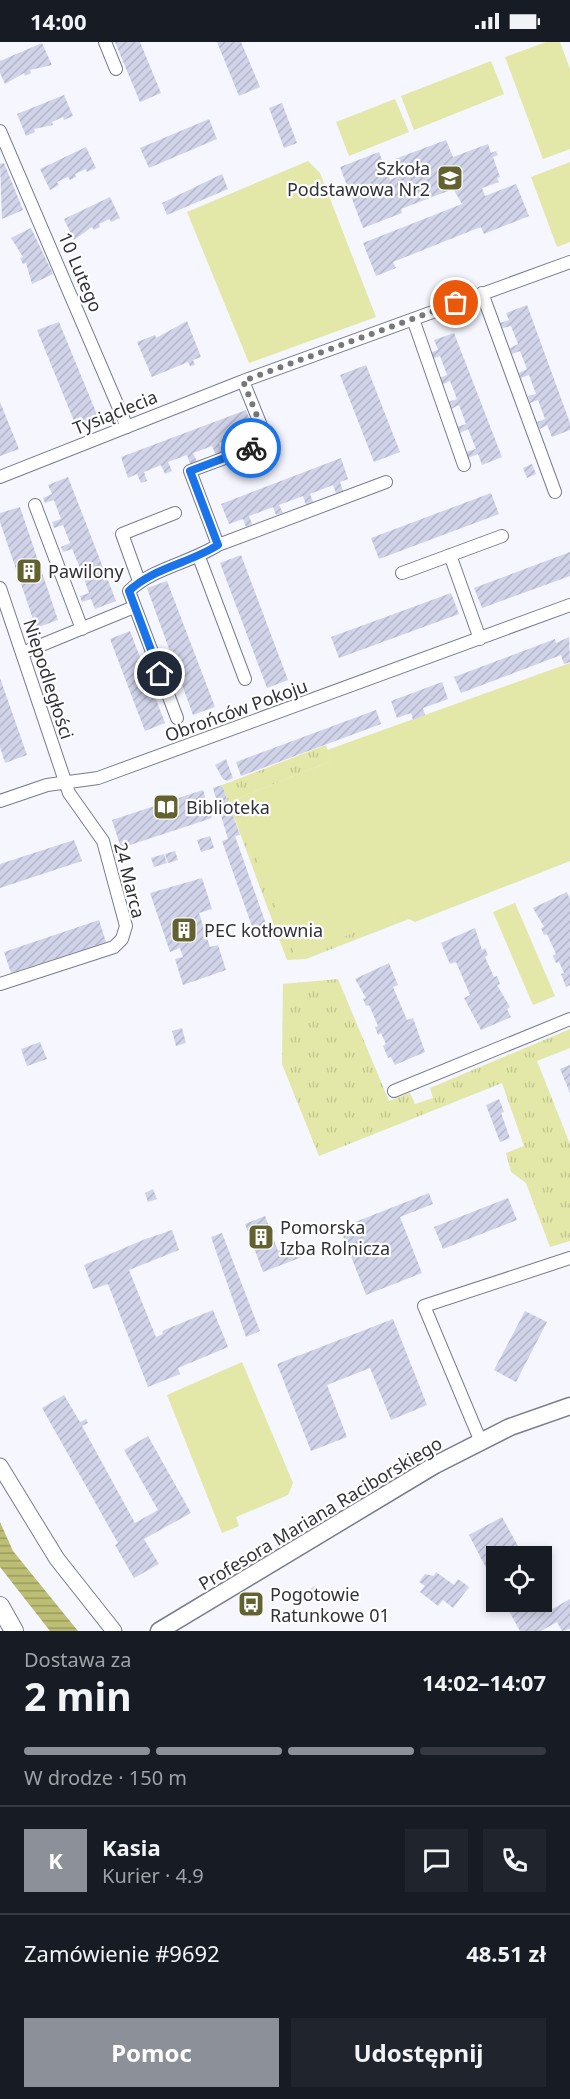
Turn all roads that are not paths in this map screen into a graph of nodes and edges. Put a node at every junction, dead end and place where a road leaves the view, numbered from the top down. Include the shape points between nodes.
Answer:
1 (105, 42) edge
2 (116, 69) dead end
3 (0, 131) edge
4 (570, 262) edge
5 (482, 293) junction
6 (413, 319) junction
7 (243, 381) junction
8 (127, 427) junction
9 (464, 465) dead end
10 (0, 477) edge
11 (386, 482) dead end
12 (555, 492) dead end
13 (35, 505) dead end
14 (175, 513) dead end
15 (502, 536) dead end
16 (218, 545) junction
17 (450, 555) junction
18 (199, 557) junction
19 (402, 573) dead end
20 (139, 581) junction
21 (0, 588) edge
22 (570, 605) edge
23 (134, 607) junction
24 (82, 629) junction
25 (480, 639) junction
26 (22, 653) junction
27 (245, 679) dead end
28 (177, 718) dead end
29 (65, 782) junction
30 (0, 801) edge
31 (0, 984) edge
32 (570, 1019) edge
33 (394, 1091) dead end
34 (570, 1258) edge
35 (570, 1406) edge
36 (481, 1442) junction
37 (0, 1466) edge
38 (0, 1606) edge
39 (14, 1631) edge
40 (114, 1631) edge
41 (159, 1631) edge

1 - 2 street
3 - 8 street, 10 Lutego
4 - 5 street, Tysiąclecia
5 - 6 street, Tysiąclecia
5 - 12 street
6 - 7 street, Tysiąclecia
6 - 9 street
7 - 8 street, Tysiąclecia
7 - 16 street via 264,433 262,444 190,471
8 - 10 street, Tysiąclecia
11 - 16 street
13 - 24 street
14 - 20 street via 122,534
15 - 17 street
16 - 18 street
17 - 19 street
17 - 25 street
18 - 20 street
18 - 27 street, Obrońców Pokoju
20 - 23 street via 129,591
21 - 26 street, Niepodległości
22 - 25 street, Obrońców Pokoju
23 - 24 street
23 - 28 street, Obrońców Pokoju
24 - 26 street
25 - 29 street, Obrońców Pokoju via 108,775
26 - 29 street, Niepodległości
29 - 30 street, Obrońców Pokoju
29 - 31 street, 24 Marca via 74,802 103,842 126,926 118,945
32 - 33 street
34 - 36 street via 424,1306
35 - 36 main road, Profesora Mariana Raciborskiego
36 - 41 main road, Profesora Mariana Raciborskiego via 378,1498
37 - 40 street via 57,1560
38 - 39 main road

